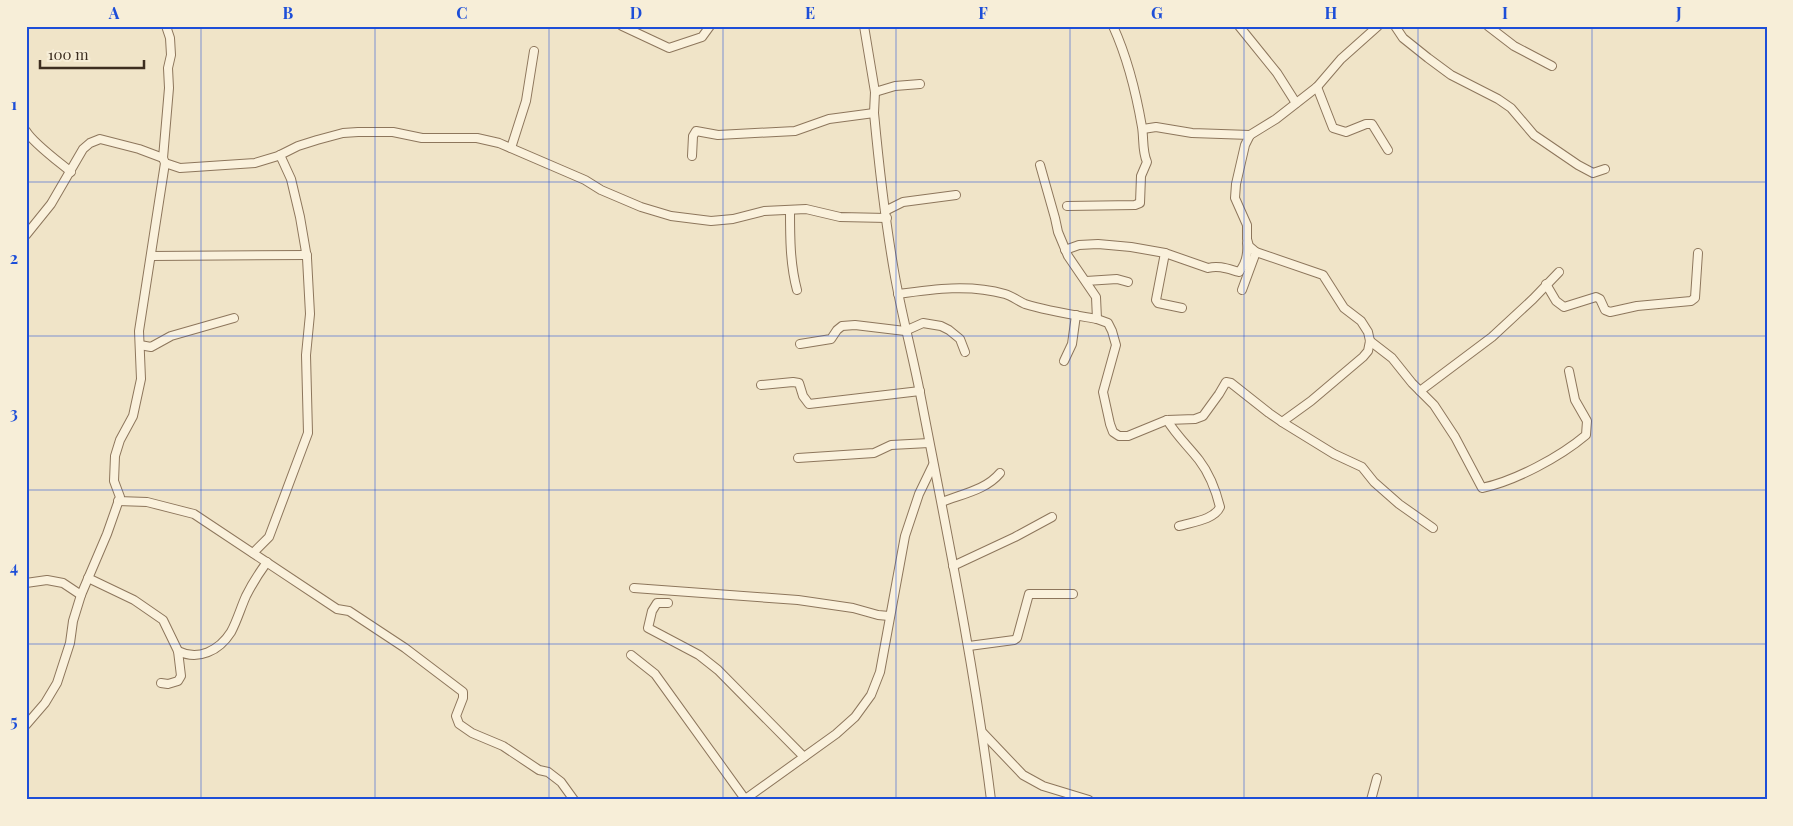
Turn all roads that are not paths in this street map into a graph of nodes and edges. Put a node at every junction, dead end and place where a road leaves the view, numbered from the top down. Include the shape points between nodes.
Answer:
1 (166, 26) edge
2 (622, 26) edge
3 (710, 26) edge
4 (864, 26) edge
5 (1114, 26) edge
6 (1239, 26) edge
7 (1378, 26) edge
8 (1394, 26) edge
9 (1488, 26) edge
10 (534, 51) dead end
11 (1552, 66) dead end
12 (920, 84) dead end
13 (1317, 87) junction
14 (874, 92) junction
15 (1296, 103) junction
16 (874, 113) junction
17 (1142, 129) junction
18 (1250, 135) junction
19 (28, 136) edge
20 (511, 148) junction
21 (1388, 150) dead end
22 (280, 155) junction
23 (692, 156) dead end
24 (164, 161) junction
25 (1040, 165) dead end
26 (1606, 169) dead end
27 (71, 172) junction
28 (956, 195) dead end
29 (1067, 206) dead end
30 (790, 210) junction
31 (886, 214) junction
32 (26, 235) edge
33 (1247, 239) junction
34 (1065, 250) junction
35 (1256, 252) junction
36 (1165, 253) junction
37 (1698, 253) dead end
38 (307, 255) junction
39 (151, 256) junction
40 (1559, 272) dead end
41 (1086, 281) junction
42 (1128, 282) dead end
43 (1546, 284) junction
44 (797, 290) dead end
45 (1242, 290) dead end
46 (898, 294) junction
47 (1182, 308) dead end
48 (1076, 315) junction
49 (234, 318) dead end
50 (1097, 319) junction
51 (905, 331) junction
52 (1370, 341) junction
53 (800, 344) dead end
54 (140, 345) junction
55 (965, 352) dead end
56 (1064, 361) dead end
57 (1569, 371) dead end
58 (761, 385) dead end
59 (920, 391) junction
60 (1420, 391) junction
61 (1167, 420) junction
62 (1282, 422) junction
63 (929, 443) junction
64 (798, 458) dead end
65 (933, 465) junction
66 (1000, 473) dead end
67 (118, 501) junction
68 (942, 502) junction
69 (1052, 517) dead end
70 (1179, 526) dead end
71 (1433, 528) dead end
72 (253, 553) junction
73 (266, 562) junction
74 (953, 566) junction
75 (88, 578) junction
76 (26, 583) edge
77 (634, 588) dead end
78 (1072, 594) dead end
79 (81, 595) junction
80 (668, 603) dead end
81 (889, 616) junction
82 (969, 646) junction
83 (178, 650) junction
84 (631, 655) dead end
85 (161, 683) dead end
86 (26, 725) edge
87 (983, 733) junction
88 (804, 757) junction
89 (1377, 778) dead end
90 (744, 799) edge
91 (574, 800) edge
92 (991, 800) edge
93 (1089, 800) edge
94 (1371, 800) edge

1 - 24 street via 171,55
2 - 3 street via 669,48 702,37
4 - 14 street
5 - 17 street via 1133,81
6 - 15 street via 1277,73
7 - 13 street
8 - 26 street via 1403,38 1451,75 1511,108 1541,140 1593,173
9 - 11 street via 1514,46
10 - 20 street via 526,101
12 - 14 street
13 - 15 street
13 - 21 street via 1333,128 1346,132 1372,124
14 - 16 street
15 - 18 street
16 - 23 street via 829,119 795,131 725,135 696,131
16 - 31 street
17 - 18 street via 1156,127 1192,133
17 - 29 street via 1147,162 1141,176 1140,202 1135,205
18 - 33 street via 1245,145 1235,198 1247,225
19 - 27 street
20 - 22 street via 477,138 422,138 393,132 358,132 317,140
20 - 30 street via 601,190 670,216 733,220 764,211
22 - 24 street via 255,163 207,167 180,168
22 - 38 street via 291,179
24 - 27 street via 139,149 100,139 83,149
24 - 39 street
25 - 34 street
27 - 32 street via 47,210
28 - 31 street via 903,202
30 - 31 street via 840,217
30 - 44 street via 790,246
31 - 46 street
33 - 35 street
33 - 36 street via 1248,252 1239,272 1208,268
34 - 36 street via 1098,244
34 - 41 street
35 - 45 street
35 - 52 street via 1323,275 1344,308 1361,321
36 - 47 street via 1156,300
37 - 43 street via 1695,298 1691,301 1610,312 1596,297 1564,307 1556,301
38 - 39 street
38 - 72 street via 310,306 306,355 308,434 268,536
39 - 54 street
40 - 43 street
41 - 42 street via 1118,279
41 - 50 street via 1096,297
43 - 60 street via 1492,337
46 - 48 street via 962,288 986,290 1007,294 1025,304
46 - 51 street
48 - 50 street
48 - 56 street via 1072,344
49 - 54 street via 171,336 151,347
50 - 61 street via 1108,323 1116,346 1103,392 1113,432 1128,436
51 - 53 street via 842,326 831,339
51 - 55 street via 923,322 941,326 960,339
51 - 59 street
52 - 60 street via 1392,358
52 - 62 street via 1363,357
54 - 67 street via 141,379 133,416 115,456 114,482 120,497
57 - 60 street via 1575,400 1587,421 1586,435 1543,463 1503,483 1482,488 1455,437 1434,405
58 - 59 street via 800,383 809,404
59 - 63 street
61 - 62 street via 1203,416 1226,382
61 - 70 street via 1200,461 1216,490 1220,507 1206,518
62 - 71 street via 1362,467 1399,504
63 - 64 street via 891,445 874,452
63 - 65 street
65 - 68 street
65 - 81 street via 905,536
66 - 68 street via 980,489
67 - 72 street via 147,502 194,514
67 - 75 street
68 - 74 street
69 - 74 street
72 - 73 street
73 - 83 street via 230,632 215,650 187,655
73 - 91 street via 337,609 349,611 456,686 463,692 456,716 459,724 503,746 539,770 548,772
74 - 82 street
75 - 79 street
75 - 83 street via 134,600 163,620
76 - 79 street via 47,580 63,583
77 - 81 street via 798,600
78 - 82 street via 1029,594 1017,638
79 - 86 street via 57,683
80 - 88 street via 657,604 648,628 699,654
81 - 88 street via 880,672 871,695 855,717
82 - 87 street
83 - 85 street via 181,676 178,681
84 - 90 street via 655,674
87 - 92 street
87 - 93 street via 1023,775 1044,786
88 - 90 street
89 - 94 street

